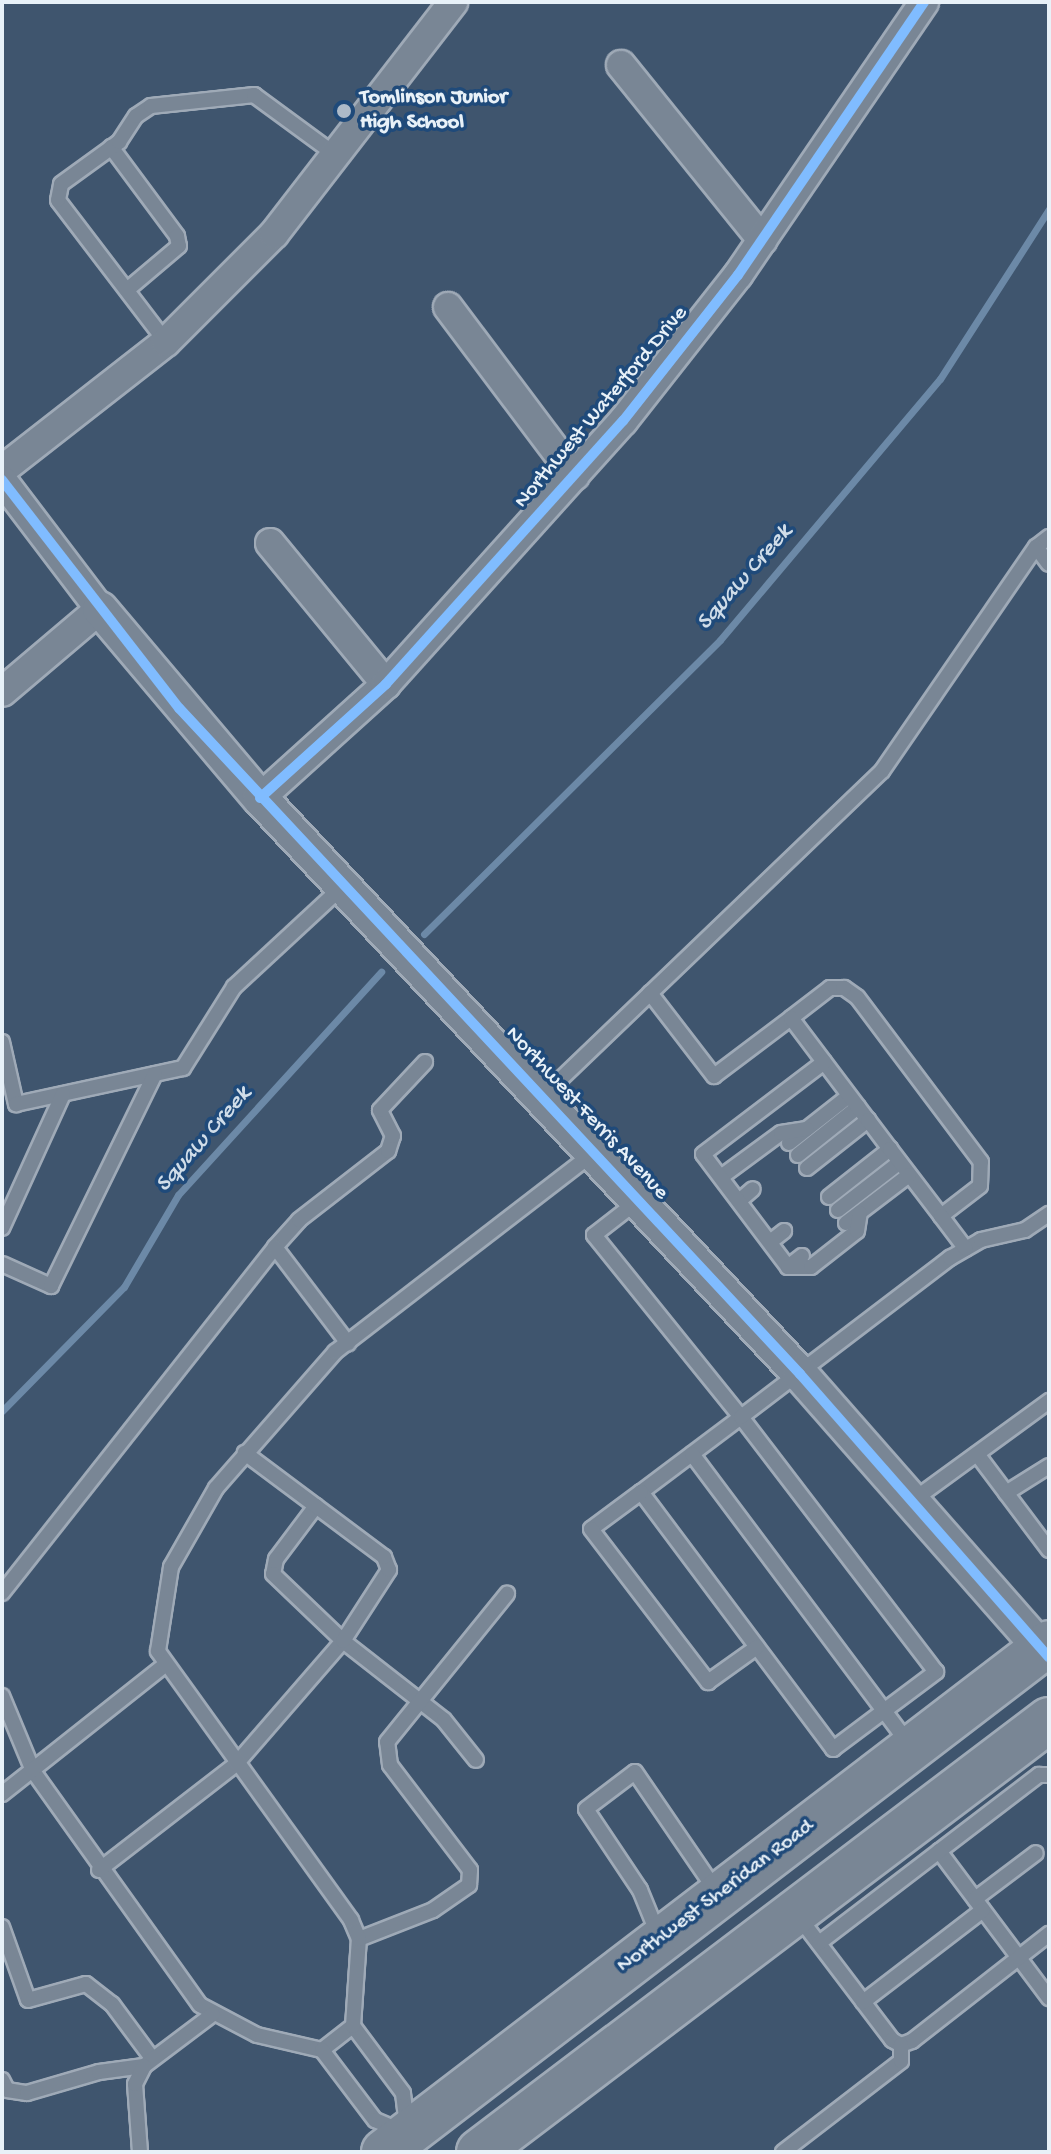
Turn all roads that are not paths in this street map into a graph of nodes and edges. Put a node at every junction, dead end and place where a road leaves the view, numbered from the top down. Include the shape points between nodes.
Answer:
1 (453, 2) edge
2 (924, 2) edge
3 (621, 65) dead end
4 (111, 147) junction
5 (337, 156) junction
6 (762, 240) junction
7 (127, 290) junction
8 (448, 307) dead end
9 (166, 342) junction
10 (2, 470) edge
11 (575, 476) junction
12 (2, 480) edge
13 (1049, 537) edge
14 (270, 543) dead end
15 (1036, 547) junction
16 (1049, 564) edge
17 (100, 609) junction
18 (386, 684) junction
19 (2, 692) edge
20 (260, 798) junction
21 (343, 886) junction
22 (650, 993) junction
23 (791, 1018) junction
24 (3, 1052) edge
25 (425, 1062) dead end
26 (824, 1062) junction
27 (155, 1074) junction
28 (63, 1094) junction
29 (543, 1096) junction
30 (854, 1102) junction
31 (868, 1120) junction
32 (807, 1129) junction
33 (890, 1149) junction
34 (595, 1152) junction
35 (807, 1168) dead end
36 (905, 1168) junction
37 (748, 1184) dead end
38 (734, 1195) junction
39 (829, 1197) dead end
40 (639, 1199) junction
41 (762, 1202) dead end
42 (860, 1213) junction
43 (1049, 1214) edge
44 (941, 1216) junction
45 (2, 1228) edge
46 (784, 1231) dead end
47 (275, 1247) junction
48 (966, 1249) junction
49 (798, 1250) dead end
50 (779, 1255) junction
51 (2, 1264) edge
52 (348, 1343) junction
53 (800, 1374) junction
54 (1049, 1401) edge
55 (741, 1417) junction
56 (245, 1453) junction
57 (1049, 1453) edge
58 (692, 1454) junction
59 (977, 1454) junction
60 (1045, 1466) edge
61 (641, 1492) junction
62 (1006, 1493) junction
63 (912, 1501) junction
64 (316, 1506) junction
65 (1049, 1550) edge
66 (2, 1593) edge
67 (507, 1594) dead end
68 (343, 1641) junction
69 (1045, 1646) edge
70 (757, 1647) junction
71 (166, 1664) junction
72 (2, 1696) edge
73 (419, 1701) junction
74 (885, 1710) junction
75 (1049, 1720) edge
76 (912, 1748) junction
77 (476, 1760) dead end
78 (236, 1764) junction
79 (33, 1771) junction
80 (1049, 1775) edge
81 (2, 1794) edge
82 (939, 1851) junction
83 (1036, 1853) dead end
84 (99, 1870) junction
85 (719, 1895) junction
86 (979, 1905) junction
87 (2, 1927) edge
88 (808, 1928) junction
89 (1049, 1934) edge
90 (359, 1939) junction
91 (660, 1940) junction
92 (1019, 1957) junction
93 (1049, 1998) edge
94 (863, 2002) junction
95 (213, 2014) junction
96 (353, 2026) junction
97 (901, 2045) junction
98 (322, 2050) junction
99 (148, 2062) junction
100 (2, 2080) edge
101 (404, 2146) edge
102 (140, 2152) edge
103 (479, 2152) edge
104 (783, 2152) edge

1 - 5 street
2 - 6 street, Northwest Waterford Drive
3 - 6 street
4 - 5 lane via 151,106 254,95
4 - 7 lane via 177,236 179,246
4 - 7 lane via 56,191
5 - 9 street via 274,234
6 - 11 street, Northwest Waterford Drive
7 - 9 lane
8 - 11 street
9 - 10 street
11 - 18 street, Northwest Waterford Drive
12 - 17 street
13 - 15 lane
14 - 18 street
15 - 16 lane
15 - 22 lane via 882,771
17 - 19 street
17 - 20 street, Northwest Ferris Avenue
18 - 20 street, Northwest Waterford Drive
20 - 21 street, Northwest Ferris Avenue
21 - 27 lane via 234,987 183,1068
21 - 29 street, Northwest Ferris Avenue
22 - 23 lane via 714,1076
22 - 29 lane
23 - 26 lane
23 - 44 lane via 830,988 844,988 857,997 981,1162 980,1186
24 - 28 lane via 16,1104
25 - 47 lane via 380,1110 393,1136 388,1151 299,1220
26 - 30 lane
26 - 38 lane via 703,1154
27 - 28 lane
27 - 51 lane via 51,1286
28 - 45 lane
29 - 34 street, Northwest Ferris Avenue
30 - 31 lane
30 - 32 lane
30 - 32 lane via 794,1149
31 - 33 lane
31 - 35 lane
32 - 38 lane via 781,1133
33 - 36 lane
33 - 39 lane
34 - 40 street, Northwest Ferris Avenue
34 - 52 lane
36 - 42 lane
36 - 42 lane via 842,1216
36 - 44 lane
37 - 38 lane
38 - 41 lane
38 - 50 lane
40 - 53 street, Northwest Ferris Avenue
40 - 55 lane via 594,1235
42 - 50 lane via 857,1231 811,1267
43 - 48 lane via 1025,1230
44 - 48 lane
46 - 50 lane
47 - 52 lane
47 - 66 lane
48 - 53 lane
49 - 50 lane
52 - 56 lane
53 - 55 lane
53 - 63 street, Northwest Ferris Avenue
54 - 59 lane
55 - 58 lane
55 - 74 lane via 936,1672
56 - 64 lane
56 - 71 lane via 216,1488 171,1567 158,1651
57 - 60 lane
58 - 61 lane
58 - 74 lane
59 - 62 lane
59 - 63 lane
60 - 62 lane
61 - 70 lane
61 - 70 lane via 591,1529 708,1682
62 - 65 lane
63 - 69 street, Northwest Ferris Avenue
64 - 68 lane via 276,1559 273,1574
64 - 68 lane via 384,1557 389,1570
67 - 73 lane
68 - 73 lane
68 - 78 lane
69 - 76 main road, Northwest Sheridan Road
70 - 74 lane via 833,1749
71 - 78 lane
71 - 79 lane
72 - 79 lane
73 - 77 lane via 444,1720
73 - 90 lane via 387,1742 390,1765 470,1870 469,1885 433,1910
74 - 76 lane
75 - 88 main road
76 - 85 main road, Northwest Sheridan Road
78 - 84 lane
78 - 90 lane via 351,1920
79 - 81 lane
79 - 84 lane
80 - 82 lane via 1039,1775
82 - 86 lane
82 - 88 lane
83 - 86 lane
84 - 95 lane via 200,2005
85 - 91 main road, Northwest Sheridan Road
85 - 91 lane via 635,1772 586,1809 640,1890
86 - 92 lane
86 - 94 lane
87 - 99 lane via 28,2000 86,1984 112,2004
88 - 94 lane
88 - 103 main road
89 - 92 lane
90 - 96 lane
91 - 101 main road, Northwest Sheridan Road
92 - 93 lane
92 - 97 lane
94 - 97 lane
95 - 98 lane via 257,2035
95 - 99 lane
96 - 98 lane
96 - 101 lane via 403,2093
97 - 104 lane via 901,2061
98 - 101 lane via 375,2120
99 - 100 lane via 27,2093 7,2090
99 - 102 lane via 135,2084

